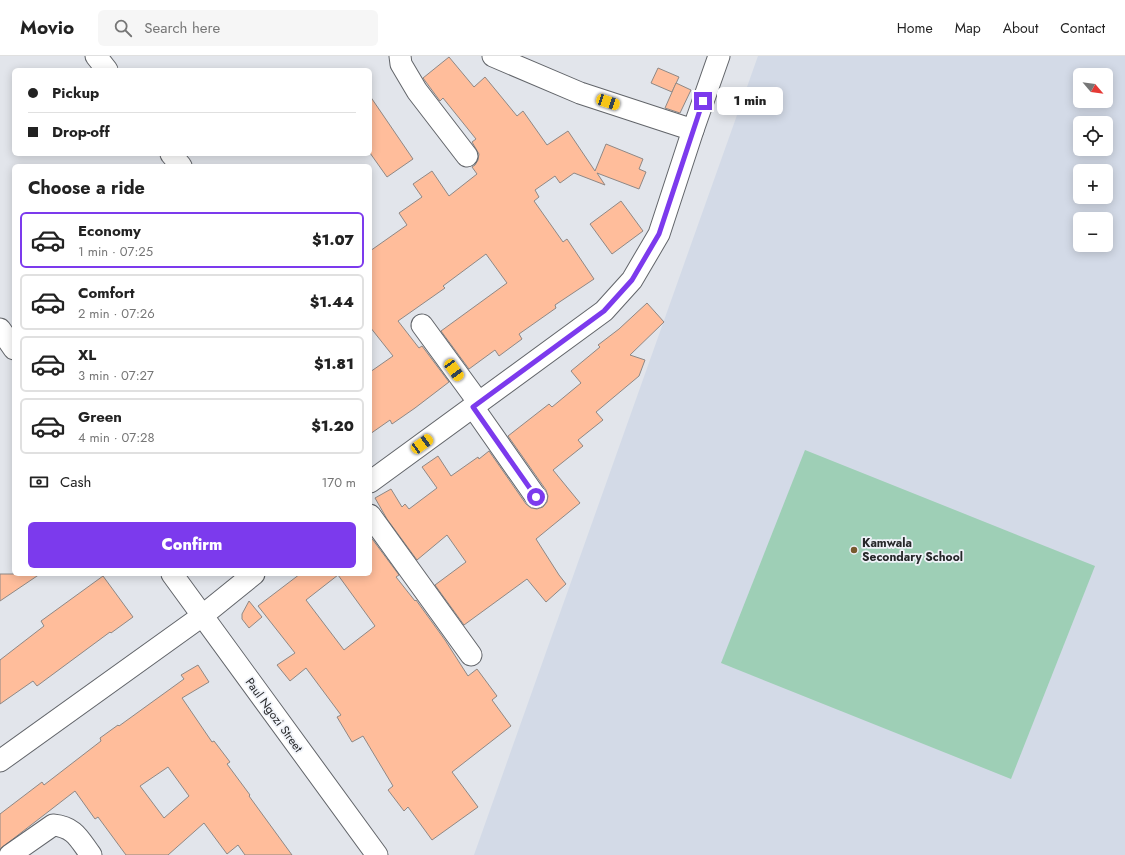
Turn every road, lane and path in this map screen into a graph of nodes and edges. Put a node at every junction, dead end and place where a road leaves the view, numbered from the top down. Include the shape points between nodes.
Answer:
1 (96, 56) edge
2 (400, 56) edge
3 (493, 56) edge
4 (719, 56) edge
5 (105, 68) edge
6 (693, 130) junction
7 (173, 156) edge
8 (467, 156) dead end
9 (179, 164) edge
10 (422, 325) dead end
11 (0, 329) edge
12 (12, 346) edge
13 (476, 405) junction
14 (372, 481) edge
15 (536, 497) dead end
16 (372, 518) edge
17 (173, 576) edge
18 (252, 576) edge
19 (202, 616) junction
20 (471, 655) dead end
21 (0, 761) edge
22 (10, 855) edge
23 (91, 855) edge
24 (377, 855) edge

1 - 5 street
2 - 8 street via 401,64 417,91
3 - 6 street via 580,93
4 - 6 street
6 - 13 street via 659,234 632,280 604,311
7 - 9 street
10 - 13 street
11 - 12 street
13 - 14 street
13 - 15 street
16 - 20 street
17 - 19 street, Paul Ngozi Street
18 - 19 street
19 - 21 street
19 - 24 street, Paul Ngozi Street
22 - 23 street via 53,825 64,826 74,833

